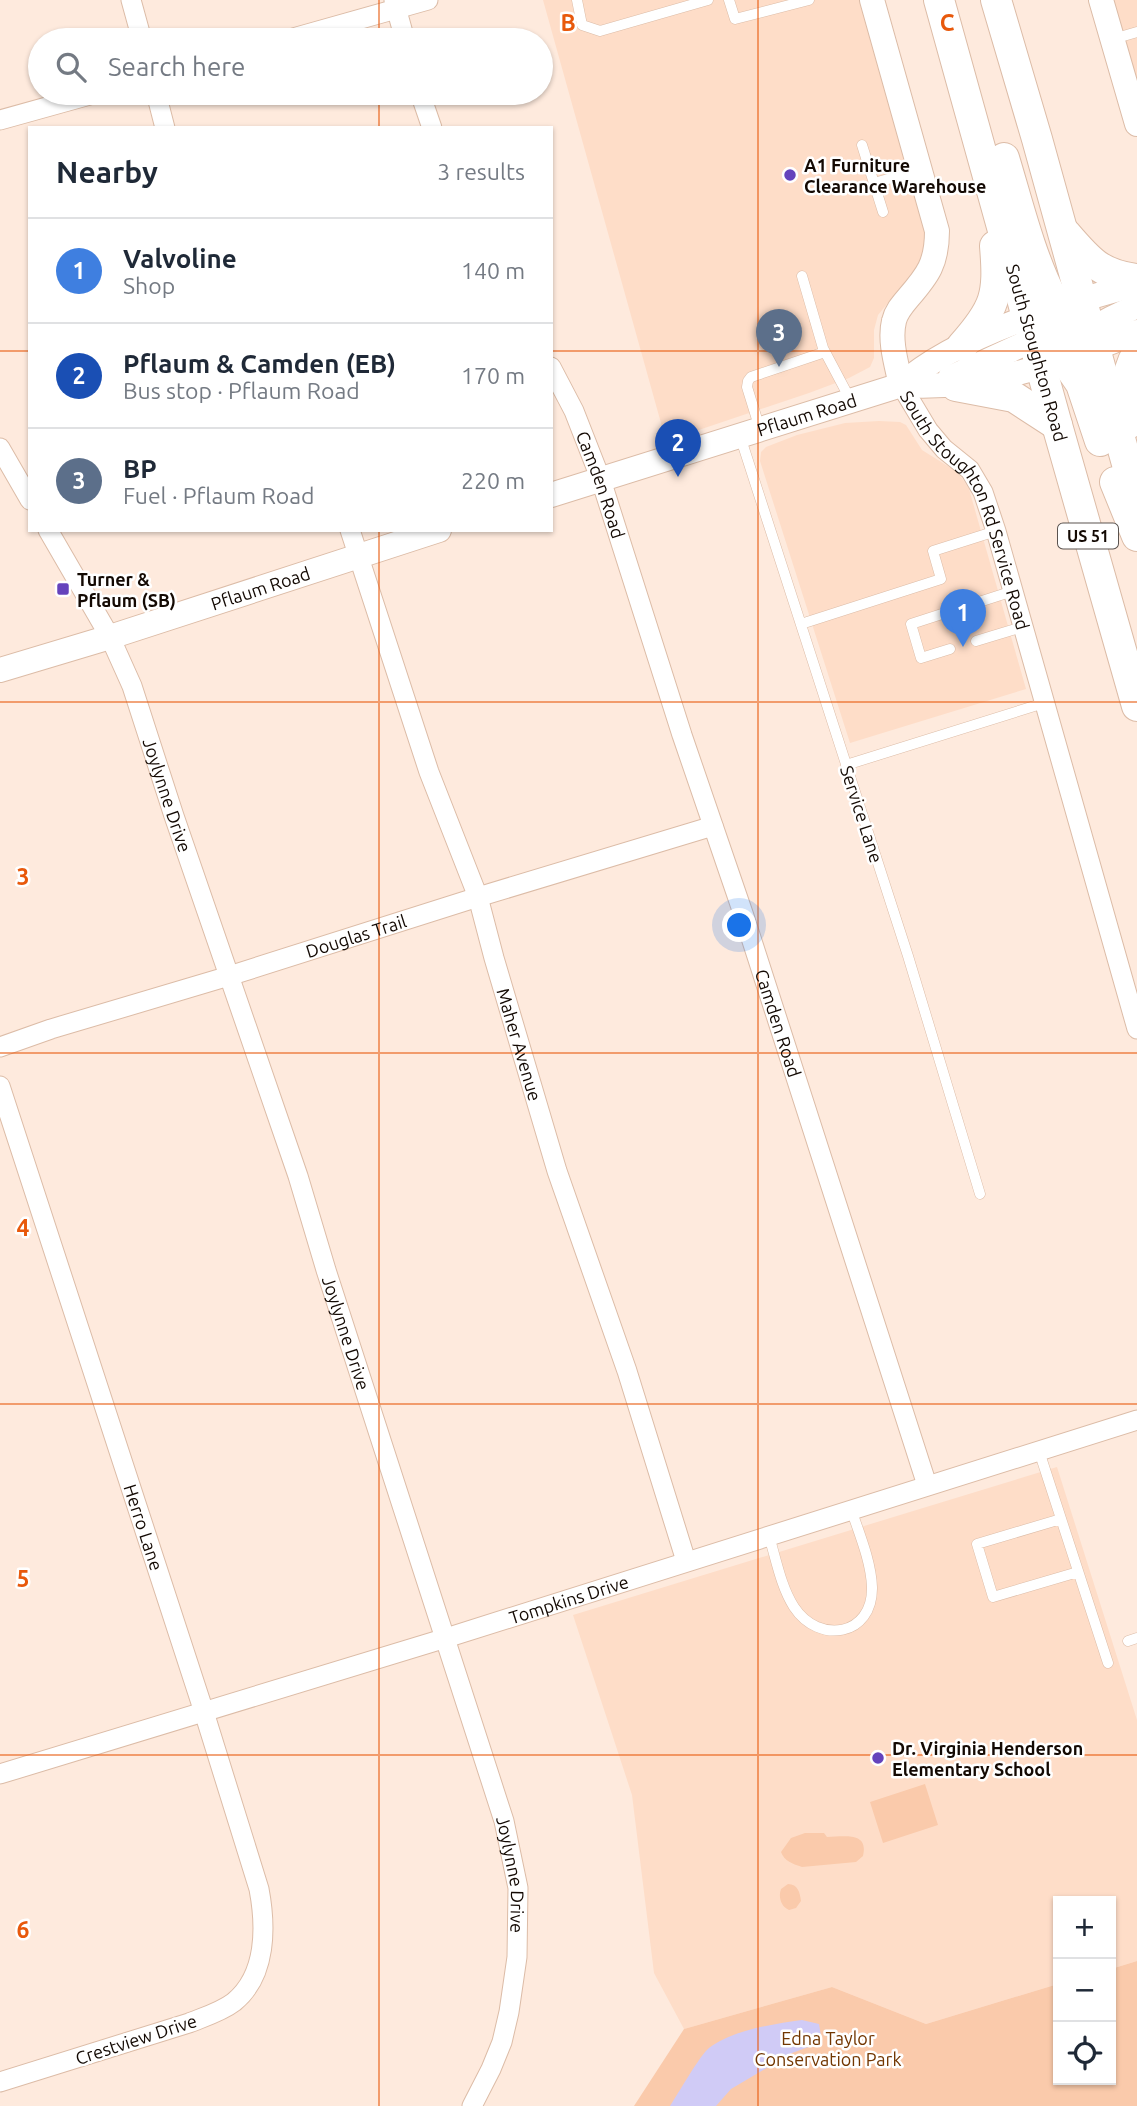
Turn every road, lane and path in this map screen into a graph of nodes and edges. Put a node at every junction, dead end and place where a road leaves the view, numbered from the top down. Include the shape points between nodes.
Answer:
1 (131, 0) edge
2 (428, 0) edge
3 (577, 0) edge
4 (708, 0) edge
5 (729, 0) edge
6 (809, 0) edge
7 (872, 0) edge
8 (996, 0) edge
9 (1101, 0) edge
10 (940, 1) edge
11 (395, 5) edge
12 (139, 28) edge
13 (323, 28) edge
14 (402, 28) edge
15 (1137, 32) edge
16 (1112, 39) junction
17 (1131, 85) edge
18 (54, 105) edge
19 (159, 105) edge
20 (424, 105) edge
21 (0, 120) edge
22 (1137, 124) edge
23 (164, 126) edge
24 (431, 126) edge
25 (862, 145) dead end
26 (920, 170) junction
27 (874, 183) junction
28 (883, 212) dead end
29 (999, 214) junction
30 (1063, 230) junction
31 (802, 276) dead end
32 (1137, 279) edge
33 (1137, 284) edge
34 (1137, 306) edge
35 (1137, 332) edge
36 (1062, 334) junction
37 (962, 346) junction
38 (825, 352) junction
39 (1137, 353) edge
40 (553, 371) edge
41 (901, 386) junction
42 (956, 386) junction
43 (852, 402) junction
44 (1057, 425) junction
45 (750, 433) junction
46 (0, 448) edge
47 (1122, 448) junction
48 (601, 480) junction
49 (553, 494) edge
50 (28, 497) edge
51 (1137, 499) edge
52 (996, 531) junction
53 (49, 532) edge
54 (351, 532) edge
55 (433, 532) edge
56 (1137, 536) edge
57 (359, 556) junction
58 (1013, 591) junction
59 (801, 624) junction
60 (1022, 627) junction
61 (110, 637) junction
62 (976, 641) dead end
63 (950, 649) dead end
64 (0, 670) edge
65 (1044, 703) junction
66 (1137, 706) edge
67 (846, 765) junction
68 (713, 826) junction
69 (478, 897) junction
70 (229, 976) junction
71 (1137, 1029) edge
72 (0, 1047) edge
73 (0, 1086) edge
74 (980, 1194) dead end
75 (1137, 1420) edge
76 (1039, 1451) junction
77 (928, 1485) junction
78 (851, 1509) junction
79 (1061, 1519) junction
80 (769, 1535) junction
81 (686, 1561) junction
82 (1078, 1572) junction
83 (446, 1637) junction
84 (1108, 1663) dead end
85 (204, 1712) junction
86 (0, 1773) edge
87 (255, 1971) joint
88 (0, 2082) edge
89 (472, 2106) edge

1 - 12 street
2 - 11 street
3 - 4 lane via 582,25 600,31
5 - 6 lane via 735,19
7 - 26 street, South Stoughton Rd Service Road
8 - 30 main road, South Stoughton Road / US 51
9 - 16 street
10 - 29 main road, South Stoughton Road / US 51
10 - 36 main road via 977,81
11 - 13 street
11 - 14 street
15 - 16 lane
16 - 17 street
17 - 22 street
18 - 21 street
19 - 23 street
20 - 24 street
25 - 27 lane
26 - 27 lane
26 - 41 street, South Stoughton Rd Service Road via 937,244 931,269 893,323
27 - 28 lane
29 - 36 main road, South Stoughton Road / US 51
29 - 37 main road via 995,295
30 - 32 main road via 1103,270
30 - 36 main road, South Stoughton Road / US 51
31 - 38 lane
33 - 36 street, Pflaum Road
34 - 36 street
35 - 36 street, Pflaum Road
36 - 37 street, Pflaum Road
36 - 41 street via 952,377
36 - 42 street, Pflaum Road via 994,380
36 - 44 main road, South Stoughton Road / US 51
36 - 47 main road, South Stoughton Road / US 51
36 - 56 main road
37 - 41 street, Pflaum Road via 920,369
38 - 43 lane
38 - 45 lane, Service Lane via 747,381
39 - 47 main road via 1126,386 1128,426
40 - 48 street, Camden Road
41 - 42 street, Pflaum Road
41 - 43 street, Pflaum Road
41 - 52 street, South Stoughton Rd Service Road via 928,430 970,470
42 - 44 main road via 1014,397
43 - 45 street, Pflaum Road
44 - 66 main road, South Stoughton Road / US 51
45 - 48 street, Pflaum Road
45 - 59 lane, Service Lane
46 - 50 street
47 - 51 main road, South Stoughton Road / US 51
48 - 49 street, Pflaum Road
48 - 68 street, Camden Road
52 - 58 street, South Stoughton Rd Service Road
52 - 59 lane via 933,551 941,579
53 - 61 street, Joylynne Drive
54 - 57 street, Maher Avenue
55 - 57 street, Pflaum Road
57 - 61 street, Pflaum Road
57 - 69 street, Maher Avenue via 429,772
58 - 60 street, South Stoughton Rd Service Road
58 - 63 lane via 911,624 921,658
59 - 67 lane, Service Lane
60 - 62 lane
60 - 65 street, South Stoughton Rd Service Road
61 - 64 street, Pflaum Road
61 - 70 street, Joylynne Drive via 132,686
65 - 67 lane
65 - 71 street, South Stoughton Rd Service Road
67 - 74 lane, Service Lane
68 - 69 street, Douglas Trail
68 - 77 street, Camden Road
69 - 70 street, Douglas Trail
69 - 81 street, Maher Avenue via 557,1171 627,1371
70 - 72 street, Douglas Trail
70 - 83 street, Joylynne Drive via 299,1176
73 - 85 street, Herro Lane
75 - 76 street, Tompkins Drive
76 - 77 street, Tompkins Drive
76 - 79 lane
77 - 78 street, Tompkins Drive
78 - 80 street, Tompkins Drive
78 - 80 lane via 872,1587 864,1618 850,1628 836,1632 819,1628 794,1608
79 - 82 lane
79 - 82 lane via 977,1544 993,1597
80 - 81 street, Tompkins Drive
81 - 83 street, Tompkins Drive
82 - 84 lane
83 - 85 street, Tompkins Drive
83 - 89 street, Joylynne Drive via 504,1821 519,1902 509,2012 502,2042
85 - 86 street, Tompkins Drive
85 - 87 street, Herro Lane via 259,1889 263,1939
87 - 88 street, Crestview Drive via 235,2002 218,2011

